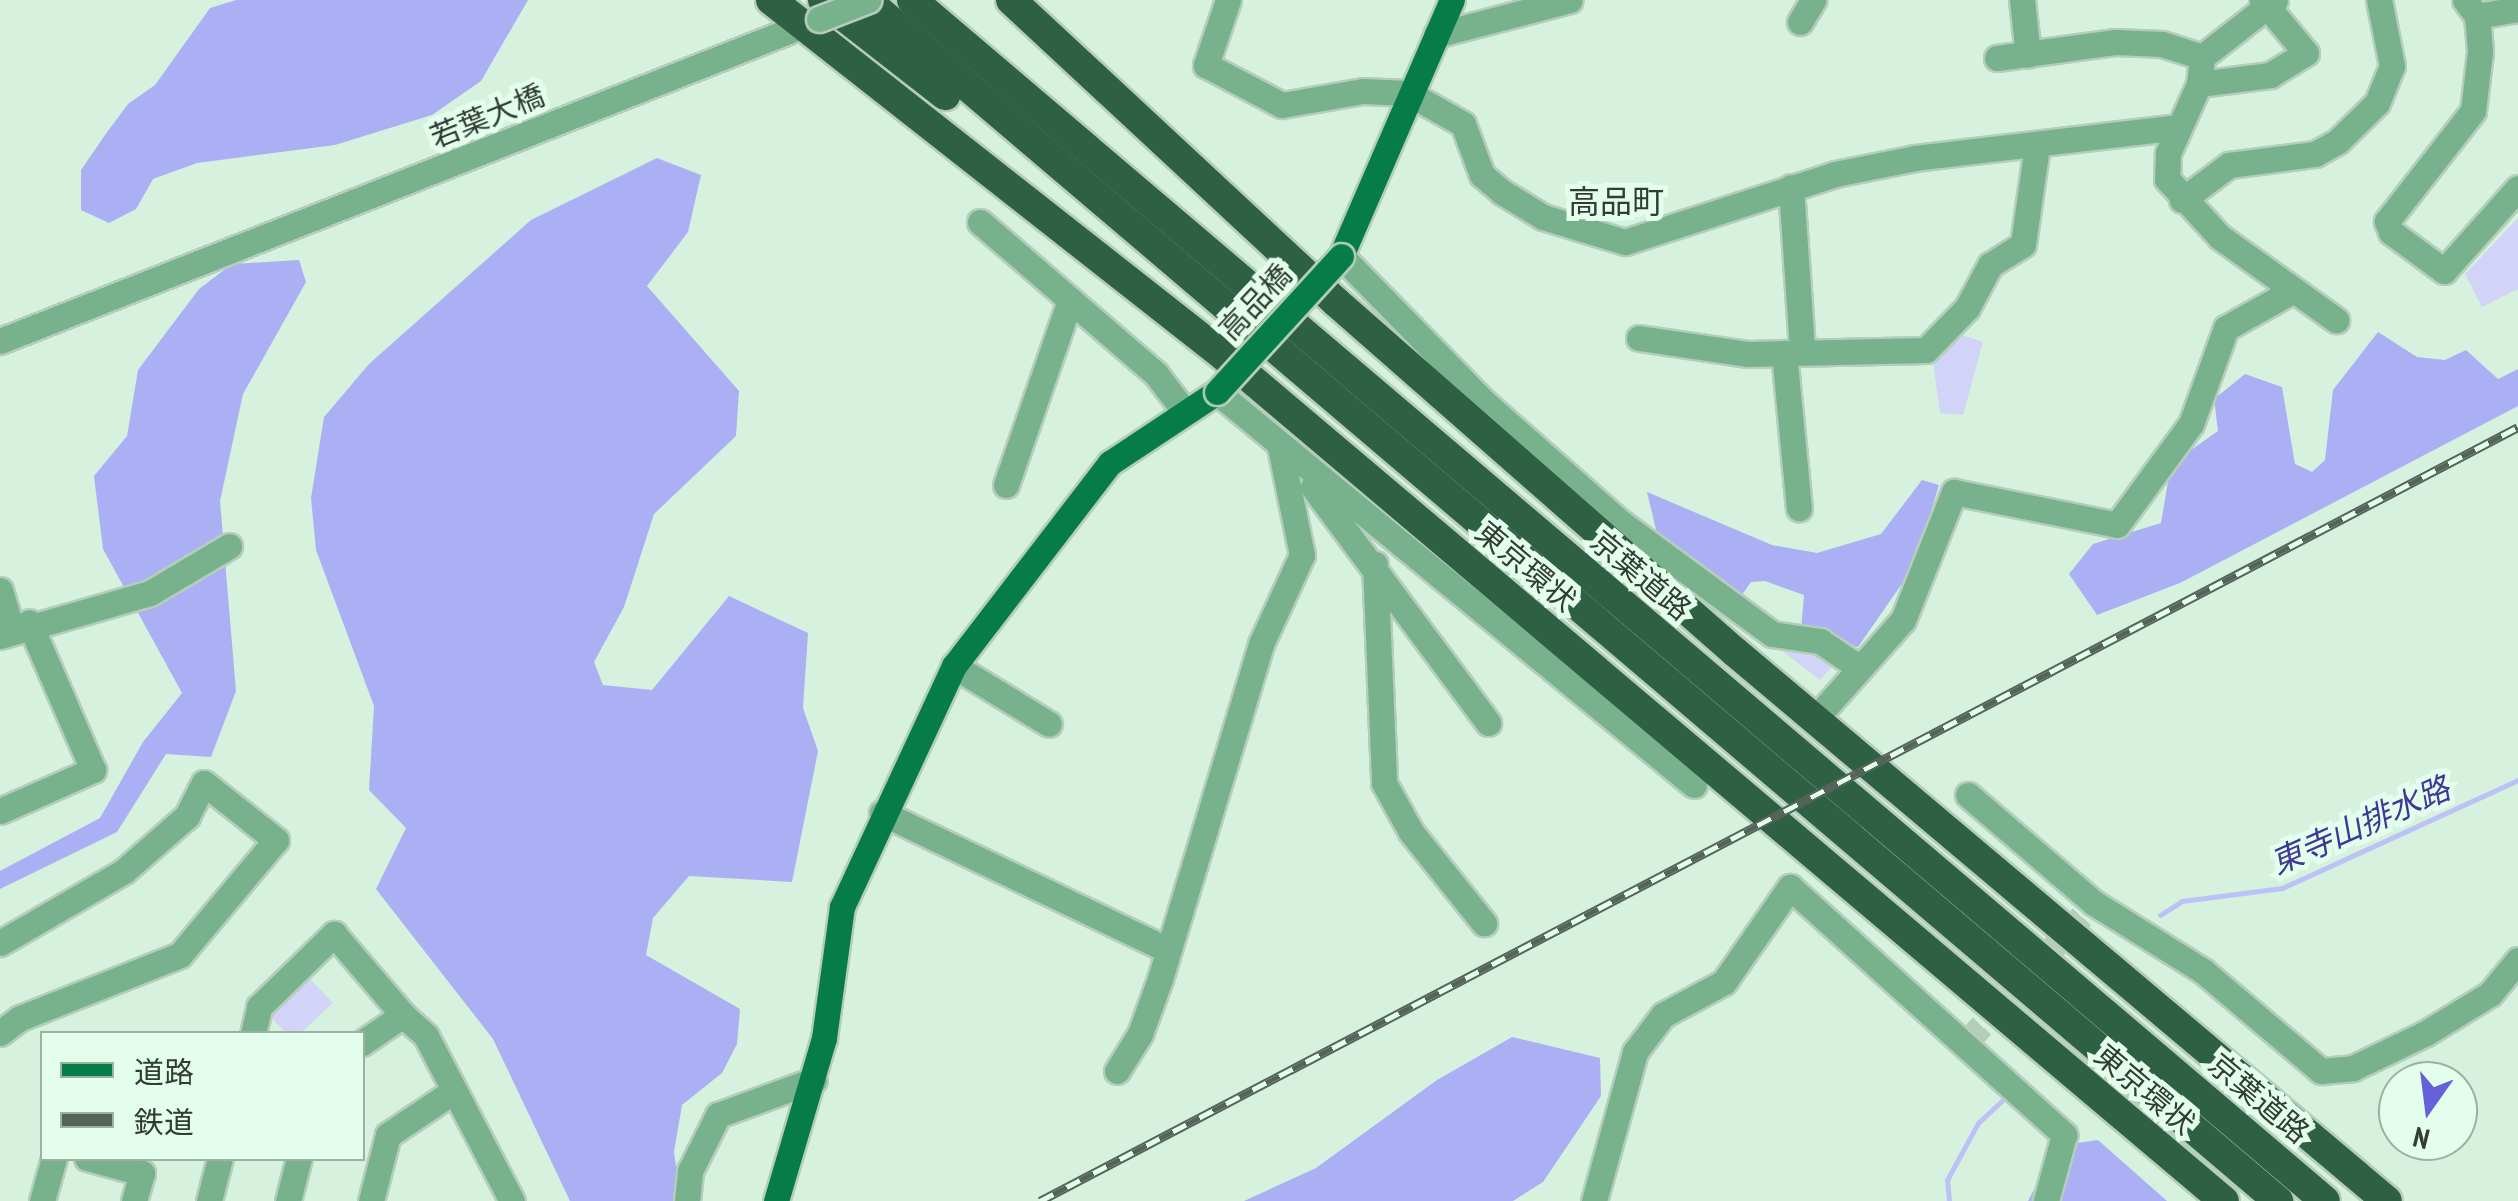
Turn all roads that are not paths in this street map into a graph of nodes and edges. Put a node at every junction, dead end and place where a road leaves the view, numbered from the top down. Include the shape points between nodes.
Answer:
1 (771, 0) edge
2 (867, 0) edge
3 (912, 0) edge
4 (930, 0) edge
5 (1011, 0) edge
6 (1228, 0) edge
7 (1570, 0) edge
8 (2022, 0) edge
9 (2380, 0) edge
10 (2269, 1) edge
11 (1450, 2) edge
12 (2470, 8) edge
13 (2518, 9) edge
14 (816, 14) edge
15 (948, 32) junction
16 (1436, 35) junction
17 (2028, 55) junction
18 (2202, 57) junction
19 (1998, 58) dead end
20 (2198, 84) junction
21 (1408, 94) junction
22 (2176, 127) junction
23 (2037, 146) junction
24 (1792, 188) junction
25 (2518, 188) edge
26 (2182, 200) junction
27 (980, 222) dead end
28 (1159, 256) junction
29 (1341, 256) junction
30 (2294, 290) junction
31 (1070, 300) junction
32 (2336, 320) dead end
33 (1639, 338) dead end
34 (0, 341) edge
35 (1793, 351) junction
36 (1217, 392) junction
37 (1185, 412) junction
38 (1280, 447) junction
39 (1304, 465) junction
40 (1006, 485) dead end
41 (1799, 508) dead end
42 (229, 546) dead end
43 (1375, 564) junction
44 (0, 590) edge
45 (14, 629) edge
46 (954, 666) junction
47 (1860, 668) junction
48 (1814, 719) junction
49 (1049, 724) dead end
50 (1488, 724) dead end
51 (1694, 785) dead end
52 (1968, 795) dead end
53 (0, 811) edge
54 (882, 813) junction
55 (1484, 923) dead end
56 (0, 943) edge
57 (1168, 950) junction
58 (2518, 960) edge
59 (403, 1015) junction
60 (254, 1031) edge
61 (0, 1033) edge
62 (365, 1042) edge
63 (1117, 1071) dead end
64 (814, 1080) junction
65 (452, 1092) junction
66 (53, 1161) edge
67 (97, 1161) edge
68 (219, 1161) edge
69 (298, 1161) edge
70 (42, 1201) edge
71 (134, 1201) edge
72 (209, 1201) edge
73 (288, 1201) edge
74 (371, 1201) edge
75 (512, 1201) edge
76 (687, 1201) edge
77 (776, 1201) edge
78 (1594, 1201) edge
79 (2046, 1201) edge
80 (2224, 1201) edge
81 (2278, 1201) edge
82 (2325, 1201) edge
83 (2387, 1201) edge

1 - 14 highway, 東京環状
2 - 14 street, 若葉大橋, bridge
2 - 28 highway
3 - 15 highway, 京葉道路
4 - 15 highway
5 - 48 highway via 1336,302
6 - 21 street via 1206,64 1268,98 1294,106 1363,92
7 - 16 street
8 - 17 street
9 - 26 street via 2392,66 2376,103 2315,154 2229,165
10 - 18 street
10 - 20 street via 2306,53 2270,76
11 - 16 main road, 高品橋
12 - 13 street
12 - 25 street via 2480,81 2473,111 2388,222 2391,232 2444,271
14 - 28 highway
14 - 34 street, 若葉大橋 via 769,39
14 - 80 highway, 東京環状
15 - 82 highway, 京葉道路
16 - 21 main road, 高品橋
17 - 18 street via 2116,42 2162,44
17 - 19 street
18 - 20 street
20 - 22 street
21 - 24 street via 1463,124 1482,175 1502,192 1543,217 1603,239 1653,238
21 - 29 main road, 高品橋
22 - 23 street
22 - 26 street via 2167,178
23 - 24 street via 1915,158
23 - 35 street via 2022,244 1990,265 1967,308 1926,350
24 - 35 street
26 - 30 street via 2220,238
27 - 31 street
28 - 81 highway
29 - 36 main road, 高品橋, bridge
29 - 47 street via 1485,404 1620,522 1772,634 1820,641
30 - 32 street
30 - 47 street via 2226,328 2191,424 2117,525 1954,492 1903,620
31 - 37 street via 1156,374
31 - 40 street
33 - 35 street
35 - 41 street
36 - 37 main road, 高品橋
36 - 38 street
37 - 46 main road, 高品橋 via 1110,463
38 - 39 street
38 - 57 street via 1302,556 1260,644
39 - 43 street via 1313,488
39 - 51 street
42 - 45 street via 150,593
43 - 50 street
43 - 55 street via 1384,783 1412,832
44 - 45 street
45 - 53 street via 93,770
46 - 49 street
46 - 54 main road, 高品橋
47 - 48 street
48 - 83 highway
52 - 58 street via 2094,903 2203,970 2321,1072 2352,1068 2426,1032 2490,994
54 - 57 street
54 - 64 main road, 高品橋 via 842,907
56 - 61 street via 124,871 187,816 204,783 276,840 180,955 20,1018
57 - 63 street via 1140,1034
59 - 60 street via 334,934 260,1007
59 - 62 street
59 - 65 street via 426,1036
64 - 76 street via 718,1114 690,1171
64 - 77 main road, 高品橋
65 - 74 street via 388,1135
65 - 75 street
66 - 70 street
67 - 71 street via 142,1174
68 - 72 street
69 - 73 street
78 - 79 street via 1636,1052 1663,1015 1724,982 1790,887 2064,1135

